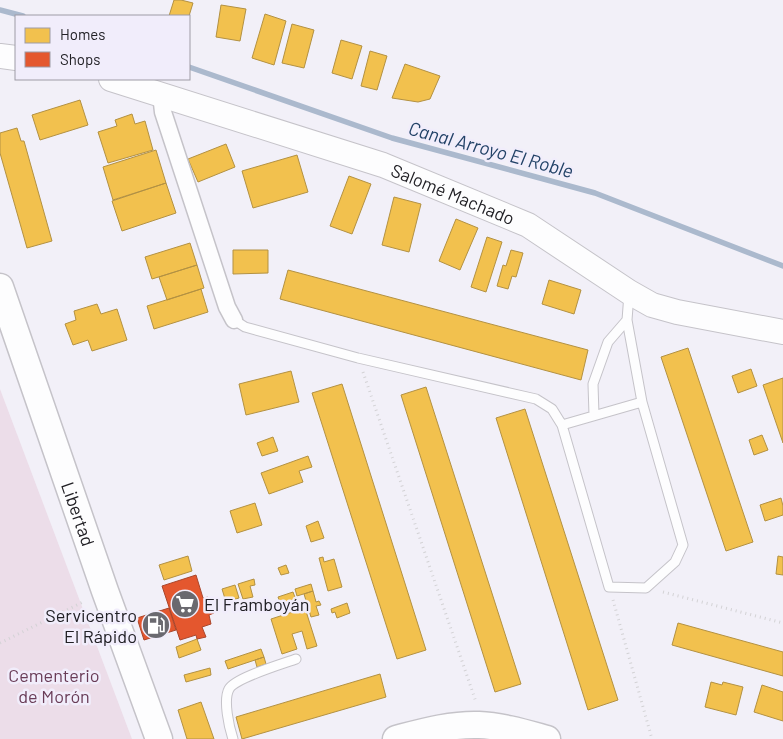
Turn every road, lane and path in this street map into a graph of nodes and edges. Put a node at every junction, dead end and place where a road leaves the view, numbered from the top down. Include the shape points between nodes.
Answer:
1 (0, 56) edge
2 (15, 58) edge
3 (114, 80) edge
4 (164, 94) junction
5 (0, 288) edge
6 (629, 292) junction
7 (234, 320) joint
8 (627, 320) junction
9 (783, 332) edge
10 (358, 358) junction
11 (642, 402) junction
12 (594, 415) junction
13 (562, 426) junction
14 (609, 587) junction
15 (646, 588) junction
16 (105, 591) junction
17 (783, 623) edge
18 (0, 643) edge
19 (296, 659) dead end
20 (480, 726) junction
21 (540, 738) edge
22 (159, 739) edge
23 (233, 739) edge
24 (396, 739) edge
25 (652, 739) edge

1 - 2 street
3 - 4 street, Salomé Machado
4 - 6 street, Salomé Machado via 383,165 528,225
4 - 7 street via 163,112
5 - 16 main road, Libertad
6 - 8 lane
6 - 9 street, Salomé Machado via 677,312
7 - 10 lane via 245,327
8 - 11 lane
8 - 12 lane via 608,342 593,384
10 - 13 lane via 536,398 552,409
10 - 20 path via 478,706
11 - 12 lane
11 - 15 lane via 683,544 676,562
12 - 13 lane
13 - 14 lane
14 - 15 lane
14 - 25 path
15 - 17 path
16 - 18 path
16 - 22 main road, Libertad
19 - 23 lane via 238,681 229,688 226,700
20 - 21 main road
20 - 24 main road via 454,726

